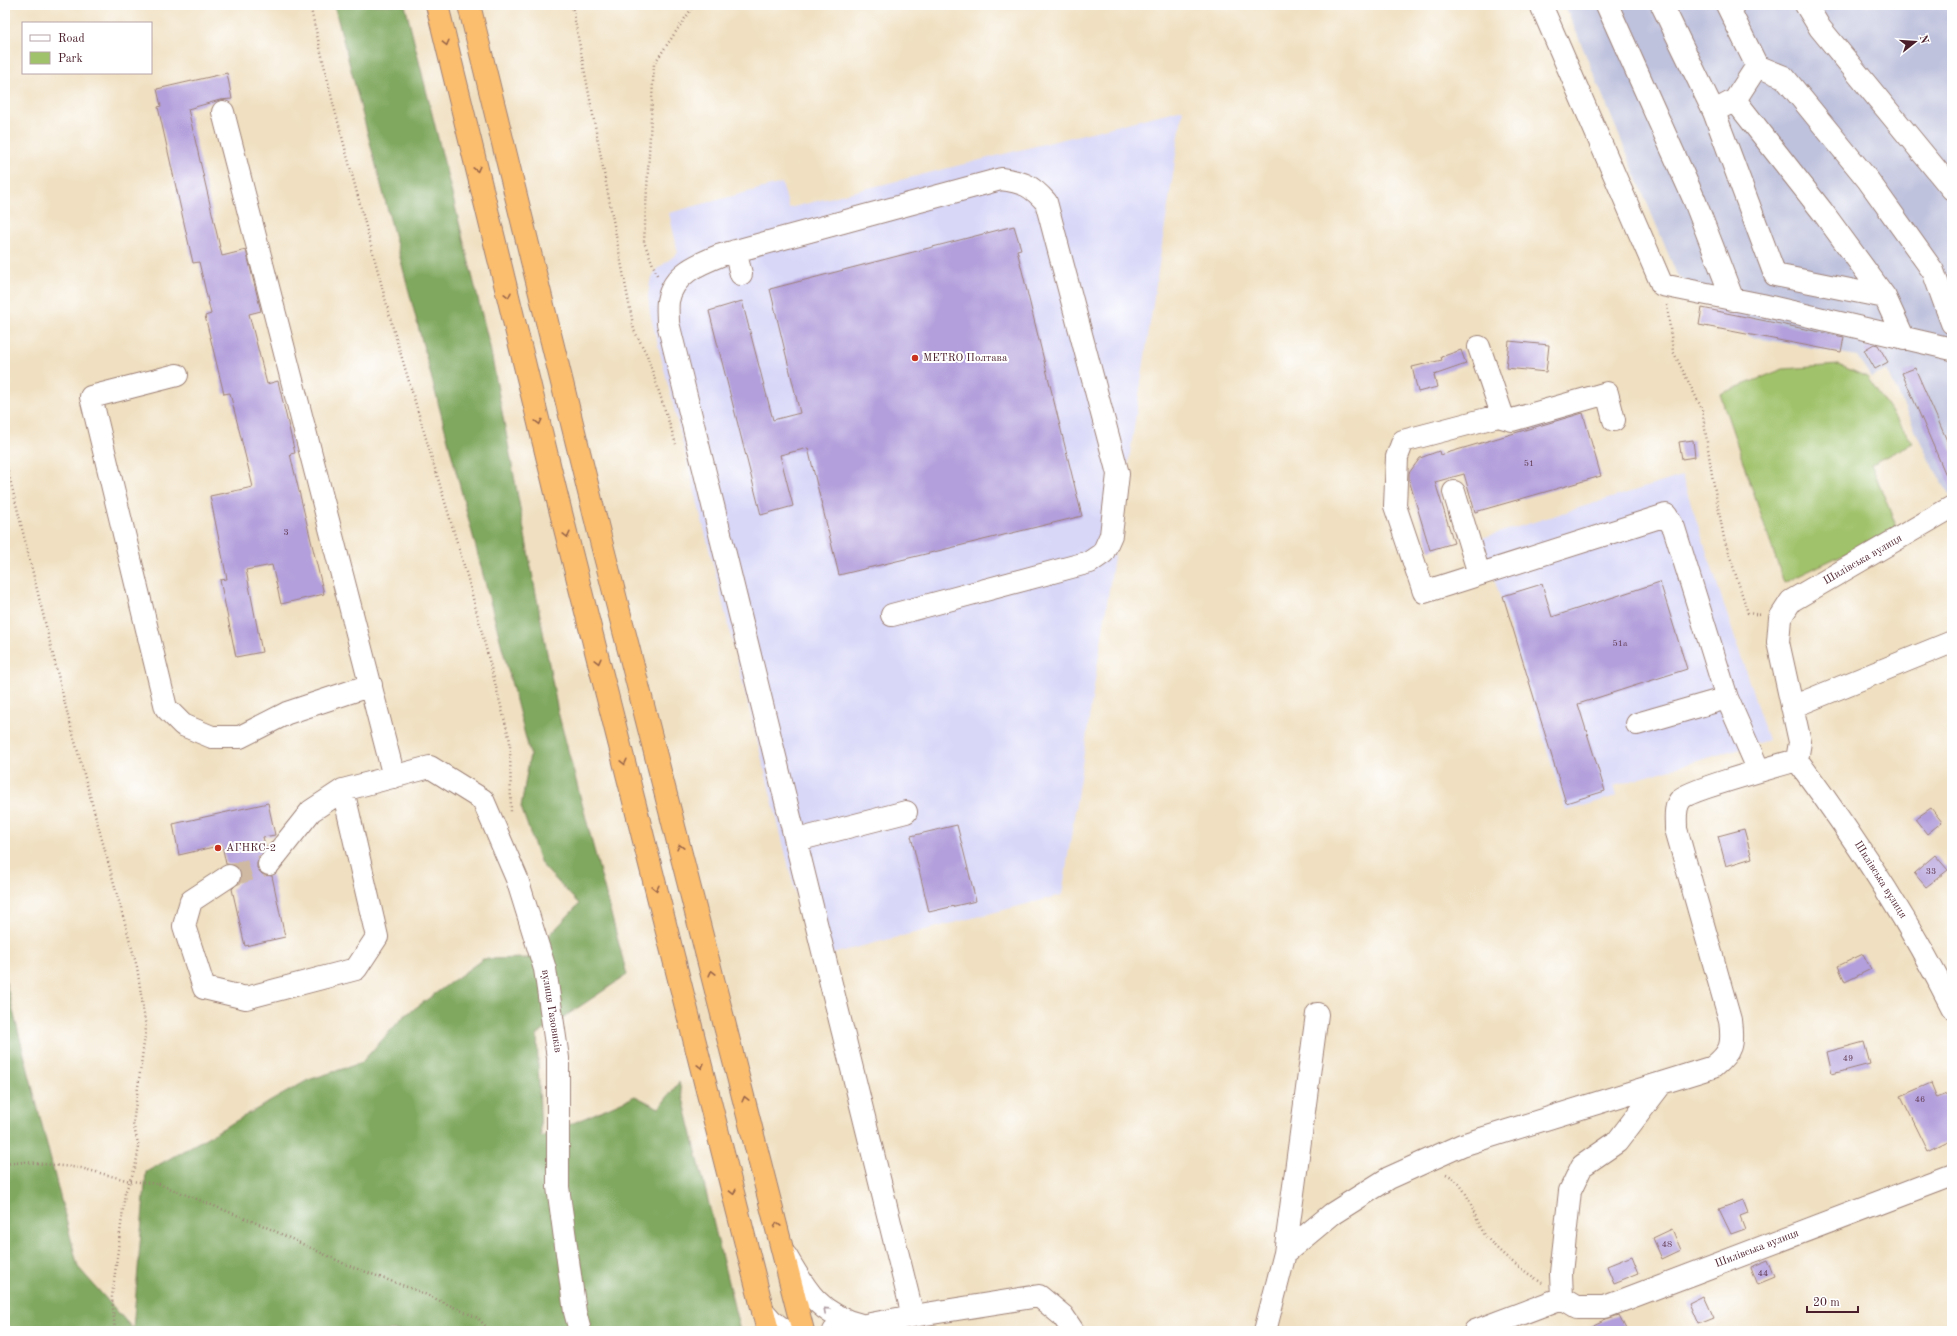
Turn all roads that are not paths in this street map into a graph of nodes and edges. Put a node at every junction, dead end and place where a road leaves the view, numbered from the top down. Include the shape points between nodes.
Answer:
1 (437, 5) edge
2 (469, 5) edge
3 (1541, 5) edge
4 (1607, 5) edge
5 (1662, 5) edge
6 (1727, 5) edge
7 (1806, 5) edge
8 (1757, 66) junction
9 (1735, 100) junction
10 (223, 112) dead end
11 (1714, 112) junction
12 (1952, 189) edge
13 (735, 251) junction
14 (741, 274) dead end
15 (1885, 297) junction
16 (1733, 300) junction
17 (1952, 323) edge
18 (1904, 339) junction
19 (1480, 347) dead end
20 (1952, 349) edge
21 (177, 376) dead end
22 (1503, 417) junction
23 (1614, 420) dead end
24 (1454, 492) dead end
25 (1952, 507) edge
26 (1479, 574) junction
27 (892, 615) dead end
28 (1952, 642) edge
29 (371, 685) junction
30 (1727, 698) junction
31 (1792, 707) junction
32 (1637, 724) dead end
33 (1797, 760) junction
34 (1759, 771) junction
35 (394, 777) junction
36 (343, 790) junction
37 (906, 812) dead end
38 (797, 840) junction
39 (269, 864) tunnel mouth
40 (229, 876) tunnel mouth
41 (1952, 1007) edge
42 (1317, 1014) dead end
43 (1662, 1083) junction
44 (1952, 1175) edge
45 (784, 1252) junction
46 (1285, 1253) junction
47 (1562, 1298) junction
48 (913, 1316) junction
49 (765, 1321) edge
50 (858, 1328) edge
51 (580, 1331) edge
52 (785, 1331) edge
53 (803, 1331) edge
54 (834, 1331) edge
55 (1073, 1331) edge
56 (1265, 1331) edge
57 (1475, 1331) edge

1 -> 49 highway via 557,497
45 -> 2 highway via 603,548
3 - 16 street via 1662,285
4 - 16 street via 1694,199
5 - 11 street
6 - 8 street
7 - 12 street via 1820,28
8 - 9 street
8 - 17 street via 1784,77 1868,180 1933,271
9 - 11 street
9 - 15 street
10 - 29 street
11 - 15 street via 1775,275
13 - 14 street
13 - 27 street via 1001,179 1020,182 1035,190 1046,202 1118,474 1111,535 1103,553 1090,562
13 - 38 street via 701,262 674,284 668,301 668,323
15 - 18 street
16 - 18 street
18 - 20 street
19 - 22 street
21 - 29 street via 91,397 166,708 182,725 212,737 240,737 287,713
22 - 23 street via 1512,420 1607,392
22 - 26 street via 1498,416 1403,441 1397,457 1395,506 1424,592
24 - 26 street
25 - 31 street, Шилівська вулиця via 1792,601 1780,618 1778,642
26 - 30 street via 1666,515 1674,528
28 - 31 street
29 - 35 street
30 - 32 street
30 - 34 street
31 - 33 street via 1800,742
33 - 34 street
33 - 41 street, Шилівська вулиця via 1835,810 1867,859 1927,956
34 - 43 street via 1682,798 1676,807 1676,828 1730,1020 1733,1042 1725,1058 1713,1068
35 - 36 street, вулиця Газовиків
35 - 51 street, вулиця Газовиків via 430,767 482,800 517,878 545,968 558,1058 558,1187 575,1312
36 - 39 street via 311,812
36 - 40 street via 377,937 356,968 246,998 204,988 184,926 191,900
37 - 38 street
38 - 48 street
42 - 46 street
43 - 46 street via 1462,1146 1389,1178 1332,1214
43 - 47 street via 1616,1142 1582,1166 1570,1191 1561,1273
44 - 47 street, Шилівська вулиця via 1605,1307 1577,1307
50 -> 45 street via 832,1315 815,1299
45 - 53 highway
46 - 56 street
47 - 57 street
48 - 50 street
48 - 55 street via 1039,1296 1063,1316
49 - 52 street via 772,1321
50 - 54 street

